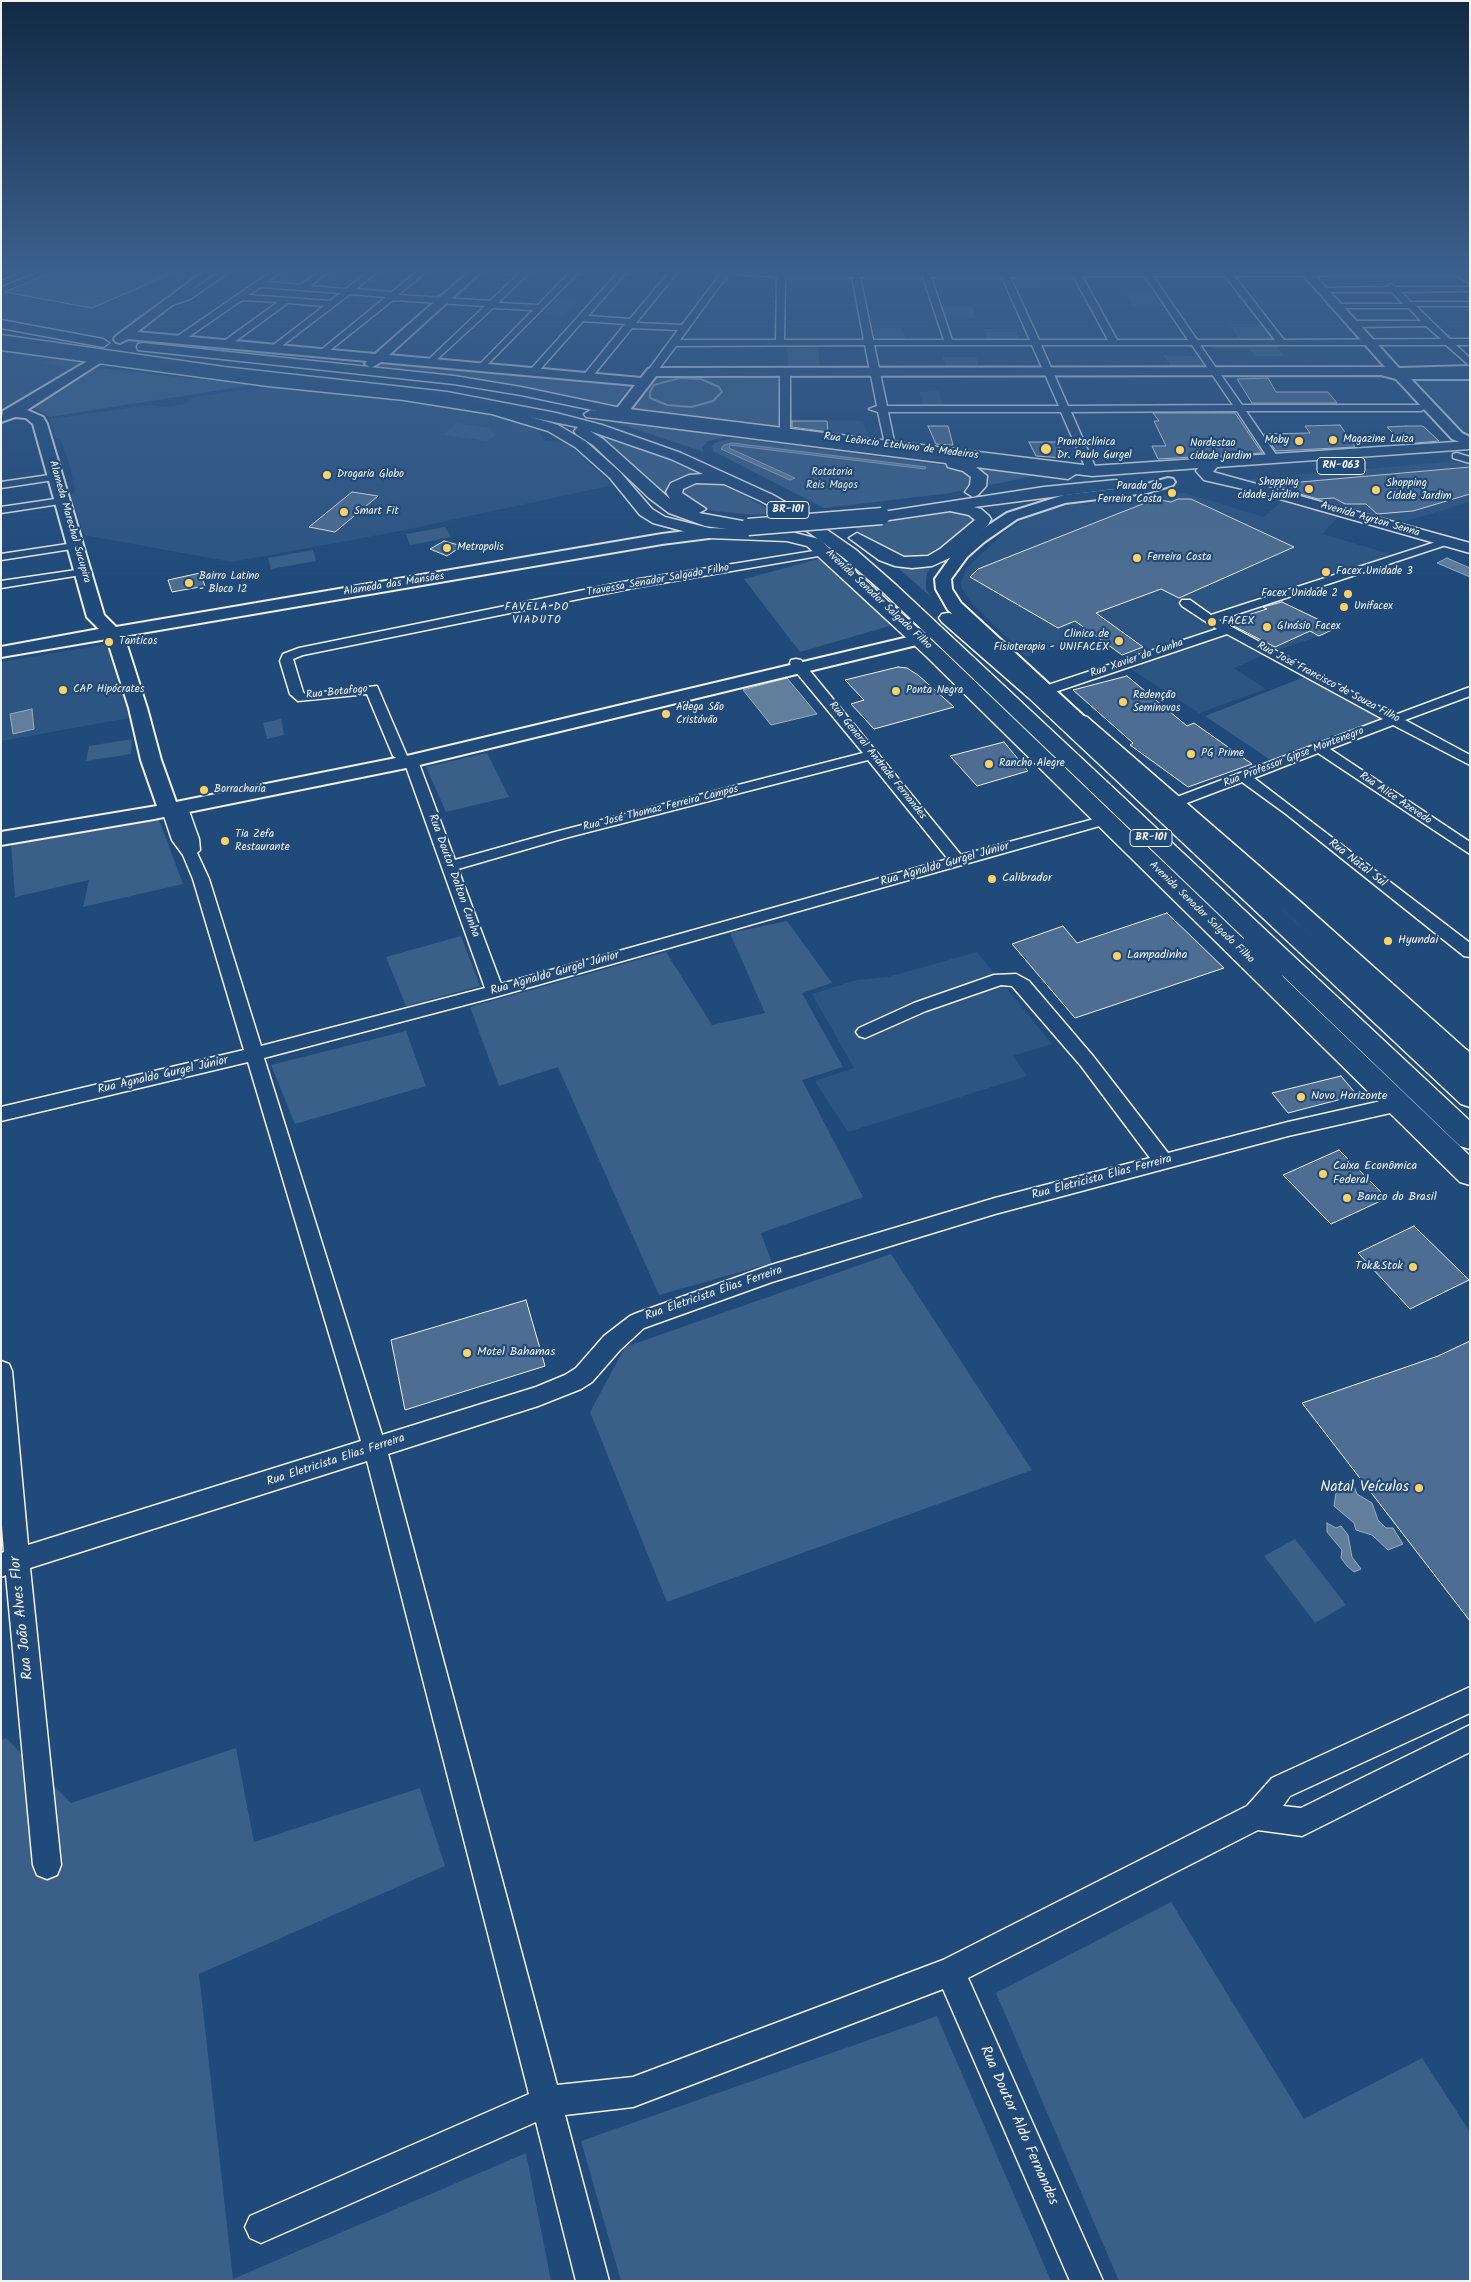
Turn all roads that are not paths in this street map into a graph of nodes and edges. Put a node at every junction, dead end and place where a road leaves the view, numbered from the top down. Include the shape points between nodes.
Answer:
1 (73, 375) edge
2 (219, 375) edge
3 (270, 375) edge
4 (351, 375) edge
5 (386, 375) edge
6 (414, 375) edge
7 (583, 375) edge
8 (717, 375) edge
9 (785, 375) edge
10 (871, 375) edge
11 (1044, 375) edge
12 (1045, 375) edge
13 (1222, 375) edge
14 (1223, 375) edge
15 (1396, 375) edge
16 (1396, 375) edge
17 (588, 376) joint
18 (231, 377) junction
19 (648, 377) junction
20 (290, 378) junction
21 (407, 382) junction
22 (1237, 408) junction
23 (1248, 408) junction
24 (1422, 408) junction
25 (519, 409) junction
26 (878, 409) junction
27 (1054, 409) junction
28 (1064, 409) junction
29 (621, 412) junction
30 (580, 413) junction
31 (12, 416) edge
32 (1064, 422) junction
33 (1266, 432) junction
34 (785, 433) junction
35 (1254, 433) junction
36 (1470, 444) edge
37 (886, 446) junction
38 (715, 454) junction
39 (1463, 454) edge
40 (1348, 455) junction
41 (1279, 458) junction
42 (600, 459) junction
43 (1071, 464) junction
44 (1090, 466) junction
45 (1160, 467) junction
46 (56, 477) junction
47 (1212, 478) junction
48 (1168, 482) junction
49 (644, 484) junction
50 (1, 485) edge
51 (742, 485) junction
52 (1088, 487) junction
53 (972, 492) junction
54 (62, 501) junction
55 (950, 506) junction
56 (1, 510) edge
57 (880, 512) junction
58 (747, 522) junction
59 (666, 532) junction
60 (709, 533) joint
61 (857, 538) junction
62 (1448, 541) junction
63 (74, 546) junction
64 (828, 546) junction
65 (1470, 548) edge
66 (1, 557) edge
67 (83, 572) junction
68 (947, 573) junction
69 (909, 584) dead end
70 (1, 585) edge
71 (1186, 604) dead end
72 (938, 610) dead end
73 (1209, 619) junction
74 (103, 629) junction
75 (1228, 629) junction
76 (917, 636) junction
77 (1, 652) edge
78 (286, 658) joint
79 (798, 665) junction
80 (1470, 691) edge
81 (1041, 692) junction
82 (1394, 719) junction
83 (1320, 748) junction
84 (873, 755) junction
85 (406, 758) junction
86 (1470, 761) edge
87 (1244, 777) junction
88 (1174, 803) junction
89 (173, 806) junction
90 (1105, 820) junction
91 (1, 832) edge
92 (1, 840) edge
93 (1470, 849) edge
94 (958, 861) junction
95 (450, 866) junction
96 (1238, 918) junction
97 (1470, 952) edge
98 (1275, 984) junction
99 (495, 991) junction
100 (866, 1032) dead end
101 (254, 1054) junction
102 (1466, 1066) edge
103 (1470, 1097) edge
104 (1399, 1104) junction
105 (1, 1114) edge
106 (1470, 1138) edge
107 (1164, 1162) junction
108 (1470, 1174) edge
109 (1, 1371) edge
110 (375, 1449) junction
111 (9, 1563) edge
112 (1470, 1700) edge
113 (1470, 1738) edge
114 (1257, 1816) junction
115 (47, 1865) dead end
116 (950, 1972) junction
117 (545, 2102) junction
118 (261, 2227) dead end
119 (593, 2281) edge
120 (1087, 2281) edge

1 - 31 street
2 - 18 main road
3 - 20 main road, Avenida Senador Salgado Filho / BR-101
4 - 21 main road, BR-101
5 - 21 main road
6 - 29 main road
7 - 17 street
8 - 19 street
9 - 34 street
10 - 26 street
11 - 27 street
12 - 28 street
13 - 22 street
14 - 23 street
15 - 24 street
16 - 36 street via 1456,436
17 - 19 street
18 - 20 main road
18 - 42 main road via 404,396 494,410 558,431
19 - 29 street
20 - 25 main road, Avenida Senador Salgado Filho / BR-101 via 447,396
21 - 30 main road, BR-101 via 500,395
22 - 23 street
22 - 28 street
22 - 35 street
23 - 24 street
23 - 33 street
24 - 39 street
25 - 49 main road via 589,436
25 - 51 main road, Avenida Senador Salgado Filho / BR-101 via 620,436
26 - 27 street
26 - 37 street
27 - 28 street
27 - 32 street
28 - 32 street
29 - 34 main road, Rua Leôncio Etelvino de Medeiros
30 - 38 main road, BR-101
30 - 43 main road
31 - 46 street, Alameda Marechal Sucupira via 41,426
32 - 44 street
33 - 35 street
33 - 41 street
34 - 37 main road, Rua Leôncio Etelvino de Medeiros
35 - 41 street
36 - 39 main road, RN-063
37 - 43 main road, Rua Leôncio Etelvino de Medeiros
38 - 53 main road via 724,438 740,438 958,465 979,476 978,486
38 - 61 main road, BR-101 via 780,489
39 - 40 main road, RN-063
39 - 47 main road, RN-063
40 - 41 main road, RN-063
40 - 47 main road via 1205,470 1205,475
41 - 45 main road, RN-063
42 - 49 main road
42 - 59 main road
43 - 44 main road
43 - 53 main road via 1026,480
44 - 45 main road, RN-063
45 - 52 main road via 1170,469 1174,474
46 - 50 street
46 - 54 street, Alameda Marechal Sucupira
47 - 48 main road, RN-063
47 - 62 main road, Avenida Ayrton Senna
48 - 52 main road, RN-063
48 - 68 street via 1142,490 1064,499 1029,509 993,528 961,554
49 - 58 main road via 668,505 688,516 719,524
51 - 58 main road via 694,478 678,484 674,492 680,500 696,508
51 - 64 main road, Avenida Senador Salgado Filho / BR-101 via 788,510
52 - 55 main road
52 - 68 main road via 1025,502 1001,513 940,565
53 - 57 main road
54 - 56 street
54 - 63 street, Alameda Marechal Sucupira
55 - 57 main road
55 - 61 main road via 975,512 982,522 932,561 901,562
57 - 58 main road, bridge
59 - 60 street, Alameda das Mansões
59 - 74 street, Alameda das Mansões via 347,593
60 - 64 main road, Avenida Senador Salgado Filho via 793,536
61 - 69 main road, BR-101
62 - 65 main road, Avenida Ayrton Senna
62 - 73 street
63 - 66 street
63 - 67 street, Alameda Marechal Sucupira
64 - 76 main road, Avenida Senador Salgado Filho via 856,580
64 - 78 street, Travessa Senador Salgado Filho via 299,652
64 - 96 main road, Avenida Senador Salgado Filho / BR-101 via 850,554 924,620
67 - 70 street
67 - 74 street, Alameda Marechal Sucupira
68 - 81 street via 943,579 944,589 954,606
71 - 73 street, Rua José Francisco de Souza Filho
72 - 81 main road, BR-101
73 - 75 street, Rua José Francisco de Souza Filho
74 - 77 street, Alameda das Mansões via 72,639
74 - 89 street, Alameda Marechal Sucupira via 138,708 151,760 163,774
75 - 81 street, Rua Xavier da Cunha
75 - 82 street, Rua José Francisco de Souza Filho
76 - 79 street
76 - 90 main road, Avenida Senador Salgado Filho
78 - 85 street, Rua Botafogo via 297,694 303,698 372,689
79 - 84 street, Rua General Andrade Fernandes
79 - 85 street
80 - 82 street, Rua Professor Gipse Montenegro
81 - 88 main road via 1080,721
81 - 103 main road, BR-101
82 - 83 street, Rua Professor Gipse Montenegro
82 - 86 street, Rua José Francisco de Souza Filho
83 - 87 street, Rua Professor Gipse Montenegro
83 - 93 street, Rua Alice Azevedo
84 - 94 street, Rua General Andrade Fernandes
84 - 95 street, Rua José Thomaz Ferreira Campos
85 - 89 street
85 - 95 street, Rua Doutor Dalton Cunha
87 - 88 street, Rua Professor Gipse Montenegro
87 - 97 street, Rua Natal Sul via 1291,810
88 - 102 main road
89 - 91 street
89 - 92 street
89 - 101 street via 179,840 190,854 201,879
90 - 94 street, Rua Agnaldo Gurgel Júnior
90 - 98 main road, Avenida Senador Salgado Filho
94 - 99 street, Rua Agnaldo Gurgel Júnior
95 - 99 street, Rua Doutor Dalton Cunha
96 - 98 main road
96 - 106 main road, Avenida Senador Salgado Filho / BR-101
98 - 104 main road, Avenida Senador Salgado Filho
99 - 101 street, Rua Agnaldo Gurgel Júnior
100 - 107 street via 920,1007 1000,979 1016,980 1024,985 1087,1061
101 - 105 street, Rua Agnaldo Gurgel Júnior
101 - 110 street
104 - 107 street, Rua Eletricista Elias Ferreira
104 - 108 main road, Avenida Senador Salgado Filho
107 - 110 street, Rua Eletricista Elias Ferreira via 916,1228 645,1318 622,1334 592,1368 573,1382
109 - 111 street, Rua João Alves Flor
110 - 111 street, Rua Eletricista Elias Ferreira
110 - 117 street
111 - 115 street, Rua João Alves Flor
112 - 114 street via 1281,1787
113 - 114 street via 1302,1822
114 - 116 street
116 - 117 street via 633,2092
116 - 120 street, Rua Doutor Aldo Fernandes
117 - 118 street
117 - 119 street

